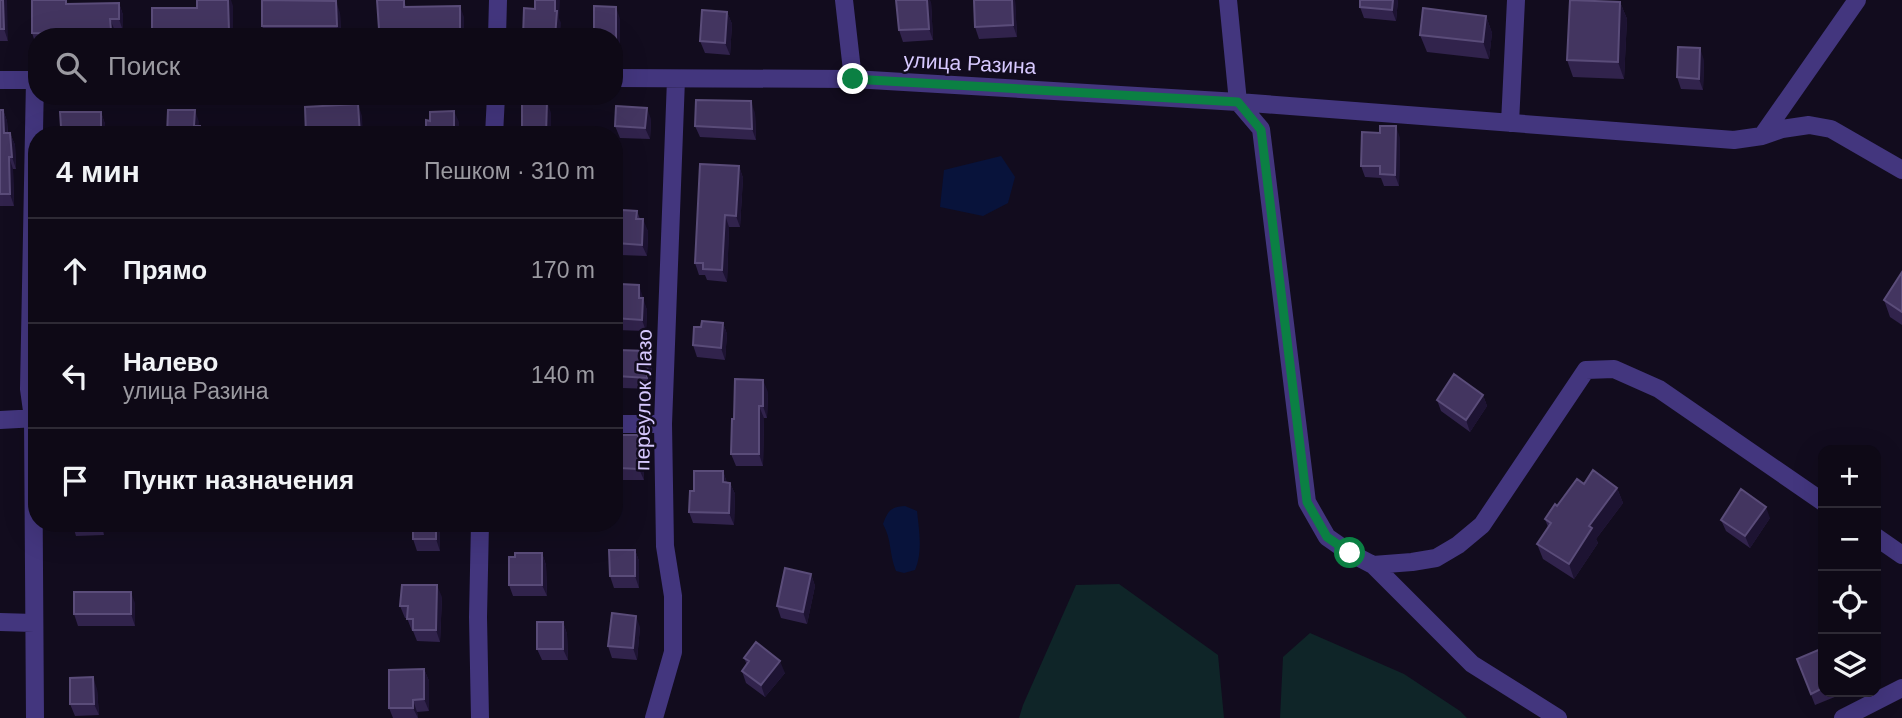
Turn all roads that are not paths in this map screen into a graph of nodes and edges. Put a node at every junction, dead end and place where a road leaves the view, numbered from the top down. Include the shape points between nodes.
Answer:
1 (498, 0) edge
2 (844, 0) edge
3 (1228, 0) edge
4 (1516, 0) edge
5 (1857, 0) edge
6 (497, 28) edge
7 (623, 78) edge
8 (677, 79) junction
9 (853, 79) junction
10 (0, 80) edge
11 (28, 80) edge
12 (1238, 102) junction
13 (36, 105) edge
14 (496, 105) edge
15 (1510, 123) junction
16 (35, 126) edge
17 (494, 126) edge
18 (1762, 136) junction
19 (1902, 170) edge
20 (28, 418) edge
21 (0, 420) edge
22 (623, 424) edge
23 (663, 424) junction
24 (1818, 499) edge
25 (34, 532) edge
26 (480, 532) edge
27 (1881, 540) edge
28 (1902, 555) edge
29 (1373, 565) junction
30 (0, 622) edge
31 (34, 623) junction
32 (1902, 688) edge
33 (35, 718) edge
34 (480, 718) edge
35 (654, 718) edge
36 (1558, 718) edge
37 (1843, 718) edge

1 - 6 street
2 - 9 street
3 - 12 street
4 - 15 street
5 - 18 street
7 - 8 street, улица Разина
8 - 9 street, улица Разина
8 - 23 street, переулок Лазо
9 - 12 street, улица Разина
10 - 11 street
12 - 15 street, улица Разина
12 - 29 street via 1261,130 1307,502 1327,537
13 - 16 street
14 - 17 street
15 - 18 street, улица Разина via 1734,140
18 - 19 street, улица Разина via 1809,125 1831,129
20 - 21 street
22 - 23 street
23 - 35 street, переулок Лазо via 673,652
24 - 29 street via 1659,389 1614,369 1586,370 1482,525 1436,558
25 - 31 street
26 - 34 street
27 - 28 street
29 - 36 street via 1472,664
30 - 31 street
31 - 33 street
32 - 37 street

